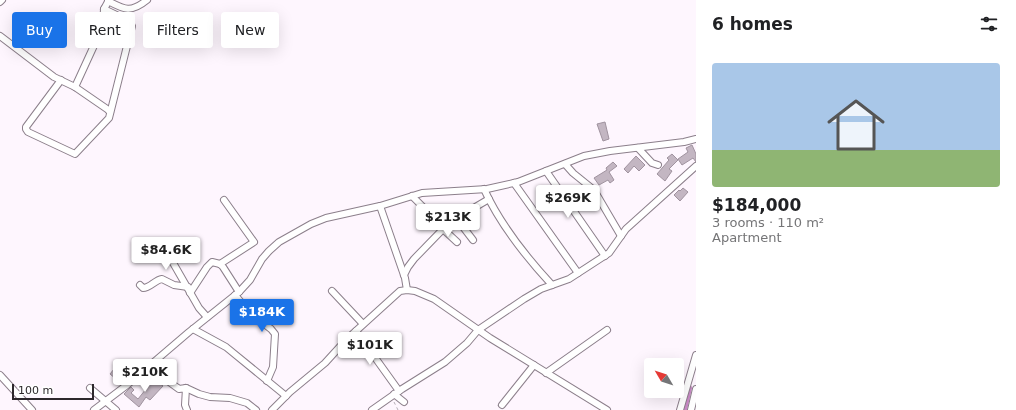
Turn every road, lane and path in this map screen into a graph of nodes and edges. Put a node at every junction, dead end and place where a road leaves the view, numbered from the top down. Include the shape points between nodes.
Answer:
1 (147, 0) edge
2 (108, 1) edge
3 (104, 9) junction
4 (0, 36) edge
5 (61, 80) junction
6 (75, 87) junction
7 (110, 112) junction
8 (696, 139) edge
9 (638, 148) junction
10 (565, 164) junction
11 (658, 165) dead end
12 (696, 166) edge
13 (546, 171) junction
14 (514, 183) junction
15 (484, 189) junction
16 (412, 196) junction
17 (224, 200) dead end
18 (489, 200) junction
19 (380, 206) junction
20 (426, 210) dead end
21 (455, 219) junction
22 (443, 229) junction
23 (621, 236) junction
24 (473, 240) dead end
25 (457, 242) dead end
26 (605, 256) junction
27 (172, 262) dead end
28 (220, 264) junction
29 (578, 273) junction
30 (404, 275) junction
31 (140, 285) dead end
32 (552, 286) junction
33 (189, 290) junction
34 (407, 290) junction
35 (332, 291) dead end
36 (237, 293) junction
37 (207, 318) junction
38 (363, 324) junction
39 (193, 328) junction
40 (478, 330) junction
41 (607, 330) dead end
42 (356, 331) junction
43 (696, 355) edge
44 (534, 365) junction
45 (146, 369) junction
46 (546, 373) junction
47 (1, 377) edge
48 (268, 381) junction
49 (90, 388) dead end
50 (186, 388) junction
51 (696, 389) edge
52 (395, 394) junction
53 (286, 396) junction
54 (106, 401) junction
55 (404, 402) dead end
56 (502, 405) dead end
57 (32, 410) edge
58 (94, 410) edge
59 (116, 410) edge
60 (187, 410) edge
61 (256, 410) edge
62 (272, 410) edge
63 (372, 410) edge
64 (398, 410) edge
65 (607, 410) edge
66 (680, 410) edge
67 (691, 410) edge

1 - 2 street via 130,9 123,9
2 - 3 street
3 - 6 street via 103,26
3 - 7 street via 127,20 132,26
4 - 5 street
5 - 6 street
5 - 7 street via 26,127 27,131 75,154 109,118
6 - 7 street
8 - 9 street
9 - 10 street via 584,156
9 - 11 street via 652,163
10 - 13 street
10 - 23 street via 594,190
12 - 23 street
13 - 14 street
13 - 26 street
14 - 15 street
14 - 29 street
15 - 16 street via 422,193
15 - 18 street
16 - 19 street
16 - 20 street
17 - 28 street via 254,242
18 - 21 street
18 - 32 street via 526,256
19 - 30 street
19 - 36 street via 326,218 280,242 265,255 250,280
21 - 22 street
21 - 24 street
22 - 25 street
22 - 30 street via 414,259
23 - 26 street via 614,248
26 - 29 street
27 - 33 street
28 - 33 street via 208,264
28 - 36 street
29 - 32 street
30 - 34 street
31 - 33 street via 146,288 162,279
32 - 40 street via 541,289
33 - 37 street
34 - 38 street via 400,291
34 - 40 street via 434,299
35 - 38 street
36 - 37 street
36 - 48 street via 250,313 275,334 273,367
37 - 39 street
38 - 42 street
39 - 45 street
39 - 48 street via 226,347
40 - 44 street
40 - 52 street via 445,362
41 - 46 street
42 - 52 street
42 - 53 street via 325,363
43 - 66 street
44 - 46 street
44 - 56 street
45 - 50 street via 179,389
45 - 54 street
46 - 65 street
47 - 57 street
48 - 53 street
49 - 54 street
50 - 60 street
50 - 61 street via 204,395 224,396 241,401
51 - 67 street
52 - 55 street
52 - 63 street
52 - 64 path
53 - 62 street
54 - 58 street
54 - 59 street

